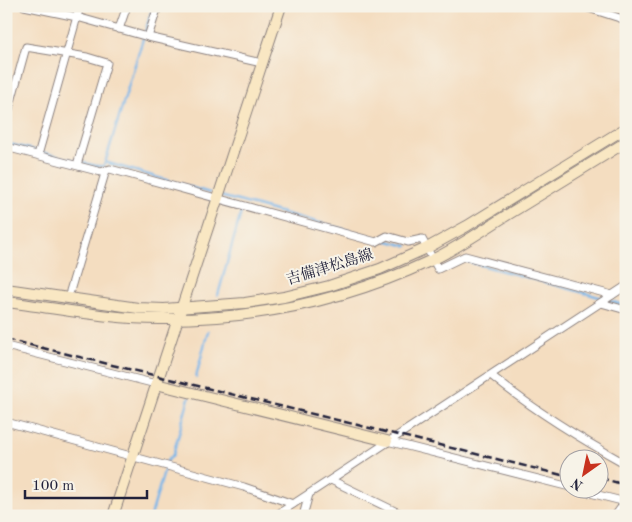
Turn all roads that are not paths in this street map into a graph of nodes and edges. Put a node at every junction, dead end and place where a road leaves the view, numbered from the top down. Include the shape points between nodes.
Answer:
1 (24, 6) edge
2 (80, 6) edge
3 (127, 6) edge
4 (158, 6) edge
5 (281, 6) edge
6 (582, 6) edge
7 (77, 17) junction
8 (626, 20) edge
9 (120, 29) junction
10 (145, 36) junction
11 (67, 54) junction
12 (262, 63) junction
13 (6, 120) edge
14 (626, 128) edge
15 (626, 142) edge
16 (6, 147) edge
17 (39, 153) junction
18 (78, 163) junction
19 (106, 170) junction
20 (218, 196) junction
21 (427, 248) junction
22 (433, 260) junction
23 (626, 286) edge
24 (6, 289) edge
25 (70, 291) dead end
26 (606, 299) junction
27 (6, 302) edge
28 (182, 308) junction
29 (626, 310) edge
30 (178, 319) junction
31 (6, 346) edge
32 (492, 376) junction
33 (156, 384) junction
34 (6, 422) edge
35 (387, 441) junction
36 (132, 456) junction
37 (626, 464) edge
38 (331, 480) junction
39 (560, 484) edge
40 (309, 494) junction
41 (610, 498) edge
42 (626, 502) edge
43 (293, 504) junction
44 (113, 516) edge
45 (276, 516) edge
46 (303, 516) edge
47 (405, 516) edge
48 (615, 516) edge

1 - 7 street
2 - 7 street
3 - 9 street
4 - 10 street
5 - 12 main road
6 - 8 street
7 - 9 street
7 - 11 street
9 - 10 street
10 - 12 street
11 - 13 street via 26,47
11 - 17 street
11 - 18 street via 107,62
12 - 20 main road
14 - 21 main road, 吉備津松島線
15 - 22 main road, 吉備津松島線
16 - 17 street
17 - 18 street
18 - 19 street via 101,172
19 - 20 street
19 - 25 street
20 - 21 street via 376,242 388,236 408,242 422,239
20 - 28 main road
21 - 22 street
21 - 28 main road, 吉備津松島線 via 380,269 329,286 245,303
22 - 26 street via 440,269 465,256
22 - 30 main road, 吉備津松島線 via 380,282 284,309
23 - 26 street
24 - 28 main road, 吉備津松島線 via 138,308
26 - 29 street
26 - 32 street
27 - 30 main road, 吉備津松島線 via 136,318
28 - 30 main road
30 - 33 main road
31 - 33 street
32 - 35 street
32 - 37 street via 536,409
33 - 35 main road
33 - 36 main road
34 - 36 street
35 - 38 street
35 - 39 street
36 - 43 street
36 - 44 main road
38 - 40 street
38 - 47 street
40 - 43 street
40 - 46 street
41 - 42 street
42 - 48 street
43 - 45 street

